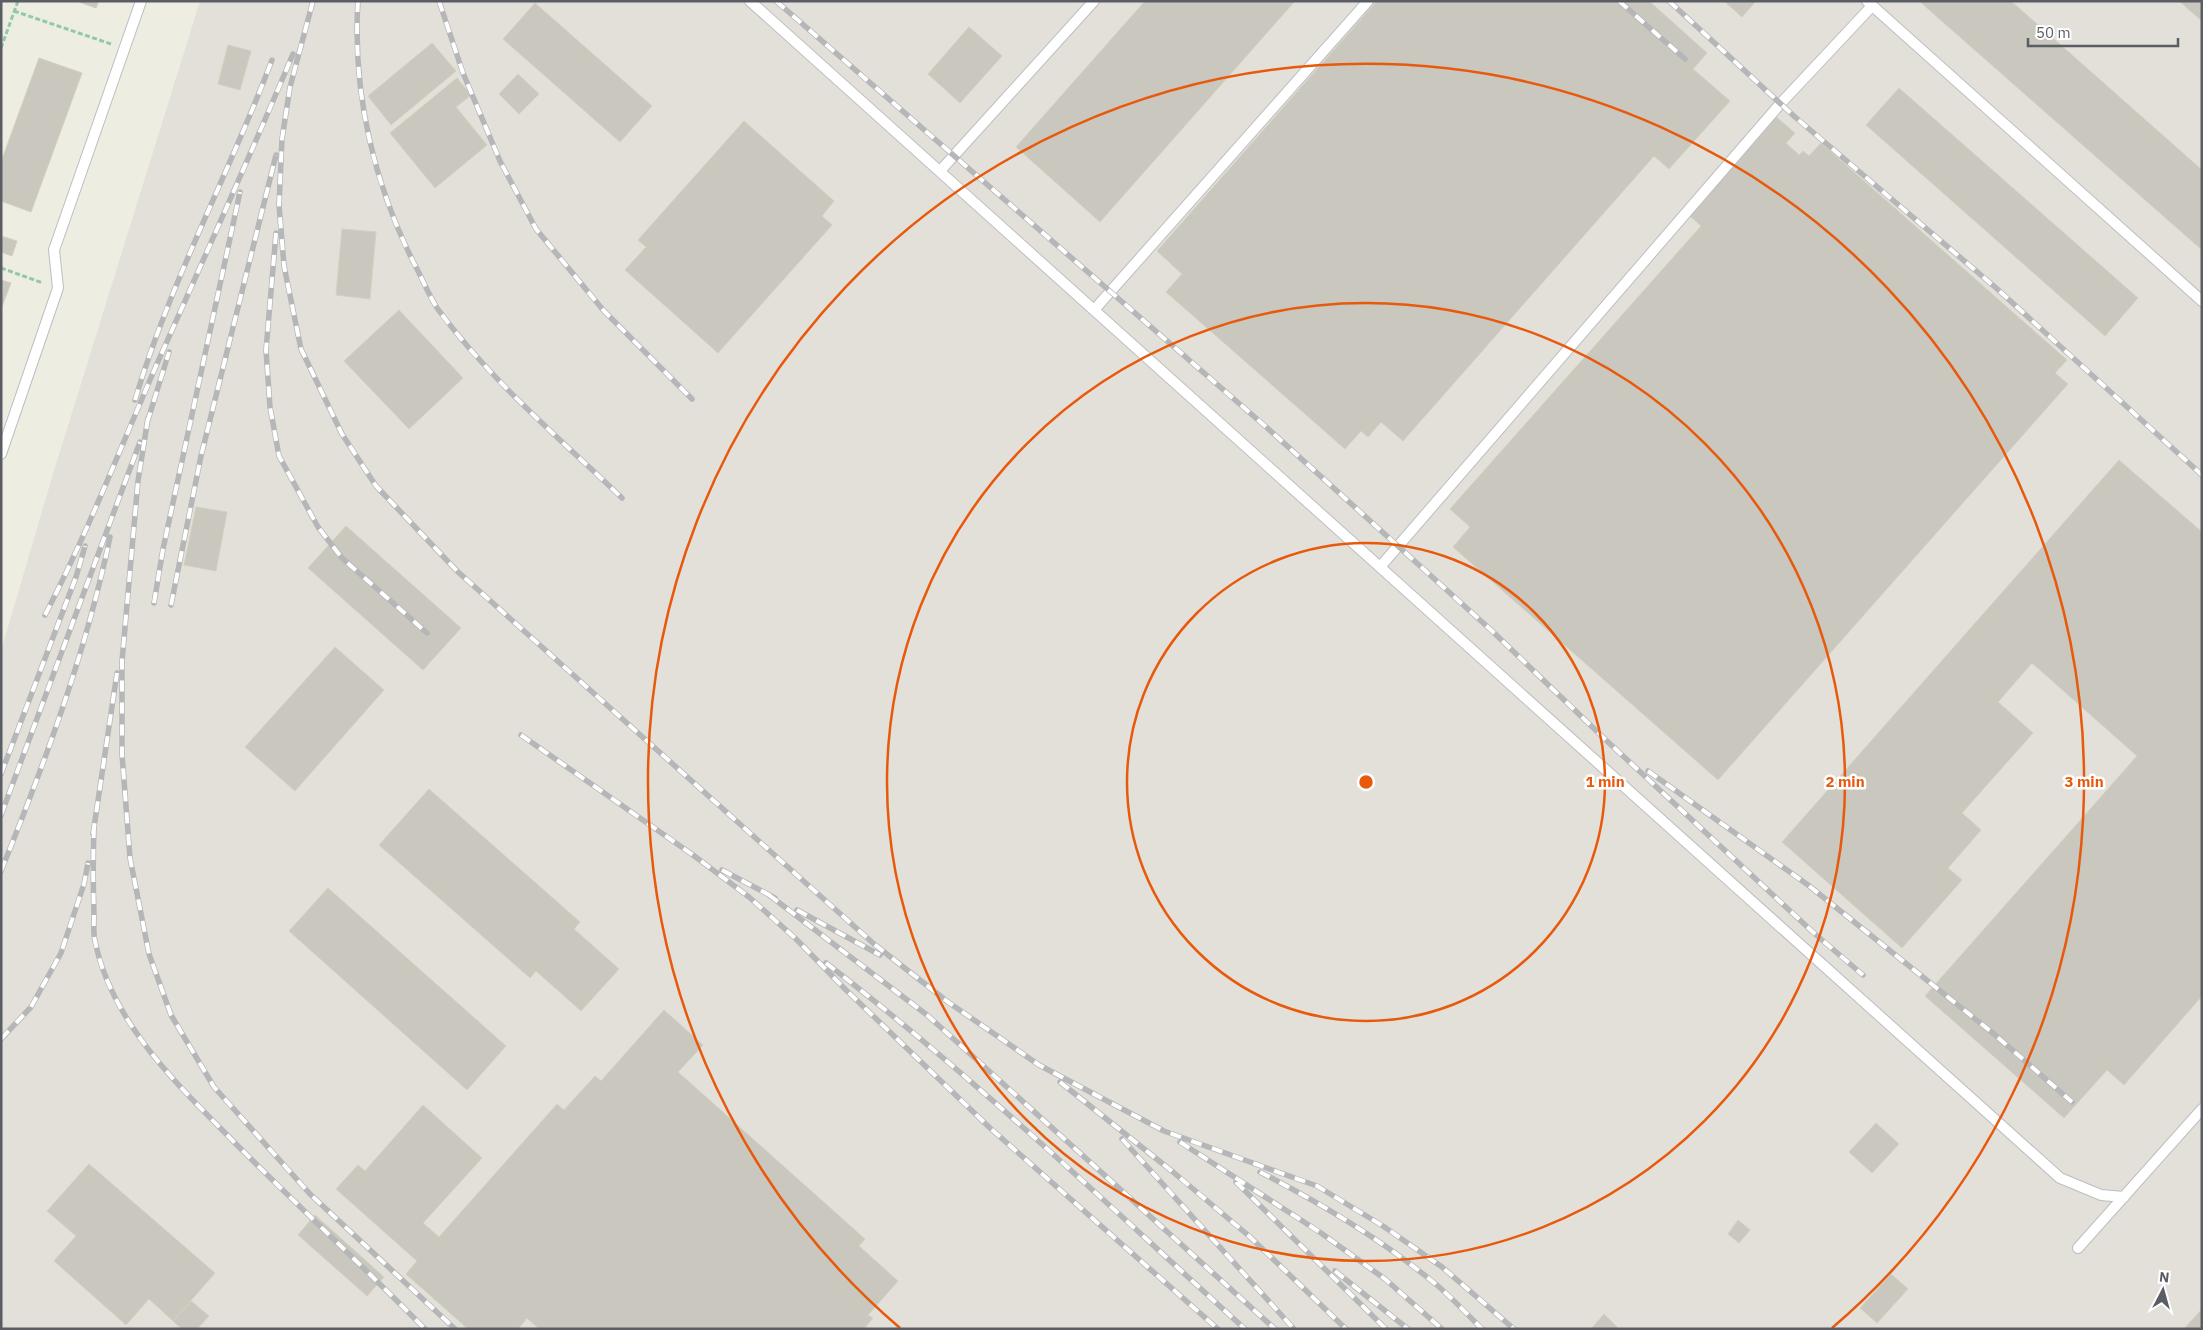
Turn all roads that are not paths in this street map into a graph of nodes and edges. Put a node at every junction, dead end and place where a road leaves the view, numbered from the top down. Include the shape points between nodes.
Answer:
1 (141, 1) edge
2 (750, 1) edge
3 (1094, 1) edge
4 (1368, 1) edge
5 (1869, 4) edge
6 (940, 171) junction
7 (2202, 301) edge
8 (1094, 310) junction
9 (1, 454) edge
10 (1380, 567) junction
11 (2202, 1109) edge
12 (2124, 1197) junction
13 (2078, 1248) dead end

1 - 9 lane via 54,250 58,288
2 - 6 lane
3 - 6 lane
4 - 8 lane
5 - 7 lane
5 - 10 lane
6 - 8 lane
8 - 10 lane
10 - 12 lane via 2060,1178 2101,1195
11 - 12 lane
12 - 13 lane

